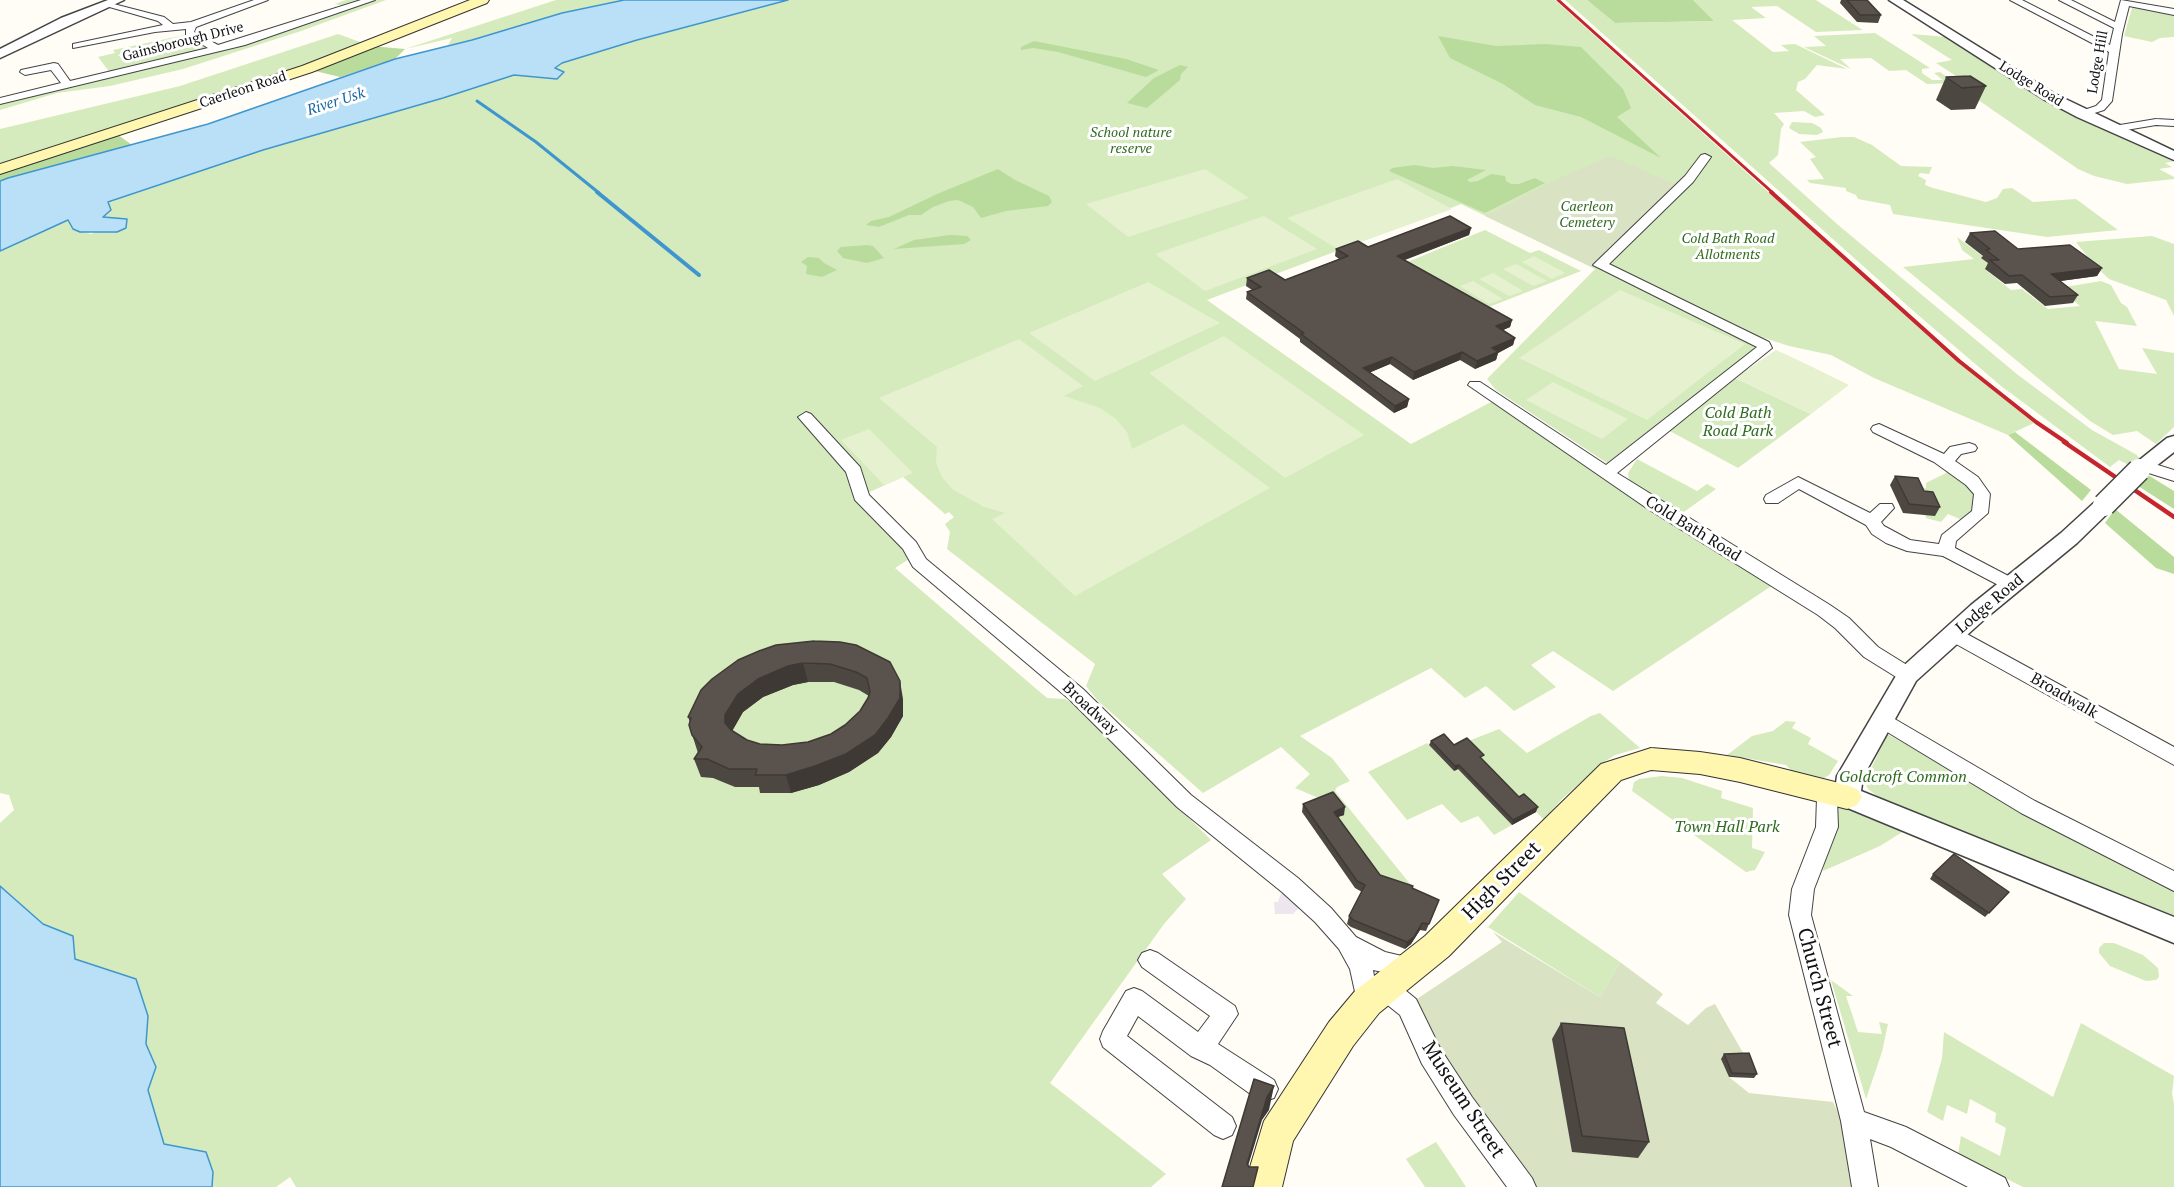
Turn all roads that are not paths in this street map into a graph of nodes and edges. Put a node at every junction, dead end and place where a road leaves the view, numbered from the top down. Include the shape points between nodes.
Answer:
1 (263, 0) edge
2 (370, 0) edge
3 (482, 0) edge
4 (1895, 0) edge
5 (2016, 0) edge
6 (2064, 0) edge
7 (2126, 1) edge
8 (114, 2) edge
9 (2174, 12) edge
10 (192, 25) junction
11 (2119, 26) junction
12 (168, 27) junction
13 (77, 46) dead end
14 (218, 49) junction
15 (2114, 51) junction
16 (0, 54) edge
17 (25, 72) dead end
18 (68, 85) junction
19 (0, 101) edge
20 (2082, 114) junction
21 (2174, 123) edge
22 (2114, 129) junction
23 (2174, 156) edge
24 (1705, 157) dead end
25 (0, 169) edge
26 (1475, 385) dead end
27 (806, 417) dead end
28 (1880, 435) dead end
29 (2174, 441) edge
30 (1969, 448) dead end
31 (1945, 462) junction
32 (2142, 468) junction
33 (1606, 473) junction
34 (2174, 476) edge
35 (1772, 499) dead end
36 (1886, 508) dead end
37 (1872, 521) junction
38 (1946, 551) junction
39 (2012, 585) junction
40 (1954, 634) junction
41 (1908, 675) junction
42 (1881, 719) junction
43 (2174, 757) edge
44 (1839, 795) junction
45 (2174, 882) edge
46 (2174, 930) edge
47 (1347, 942) junction
48 (1150, 960) dead end
49 (1411, 967) junction
50 (1373, 997) junction
51 (1200, 1048) junction
52 (1265, 1089) edge
53 (1854, 1121) junction
54 (1222, 1126) dead end
55 (1263, 1187) edge
56 (1523, 1187) edge
57 (1865, 1187) edge
58 (1996, 1187) edge

1 - 10 street
2 - 14 street, Gainsborough Drive
3 - 25 main road, Caerleon Road via 307,69
4 - 20 street, Lodge Road
5 - 15 street
6 - 11 street
7 - 9 street
7 - 11 street, Lodge Hill
8 - 12 street via 161,19
8 - 16 street via 65,21
10 - 12 street
10 - 14 street via 189,33
11 - 15 street, Lodge Hill
12 - 13 street
14 - 18 street, Gainsborough Drive
15 - 20 street, Lodge Hill via 2107,100 2100,108
17 - 18 street via 54,66
18 - 19 street, Gainsborough Drive
20 - 22 street, Lodge Road
21 - 22 street
22 - 23 street, Lodge Road
24 - 33 street via 1689,179 1600,265 1765,348
26 - 33 street, Cold Bath Road
27 - 47 street, Broadway via 852,469 861,496 870,508 910,546 919,563 1074,692 1184,801 1290,885
28 - 31 street
29 - 32 street, Lodge Road
30 - 31 street via 1956,450
31 - 38 street via 1972,480 1982,494 1980,513 1948,539
32 - 34 street
32 - 39 street, Lodge Road, bridge
33 - 41 street, Cold Bath Road via 1824,610 1871,651
35 - 37 street via 1798,482
36 - 37 street
37 - 38 street via 1892,540
38 - 39 street
39 - 40 street, Lodge Road
40 - 41 street, Lodge Road
40 - 43 street, Broadwalk
41 - 42 street, Lodge Road
42 - 44 street, Lodge Road
42 - 45 street via 2028,807
44 - 46 street
44 - 49 main road, High Street via 1700,763 1650,759 1611,772 1437,946
44 - 53 street, Church Street via 1827,798 1827,827 1803,889 1800,915
47 - 49 street via 1381,962
47 - 50 street, Broadway
48 - 51 street via 1226,1014
49 - 50 main road, High Street
50 - 55 main road, High Street via 1341,1034 1277,1134
50 - 56 street, Museum Street via 1391,993 1408,1007 1431,1056
51 - 52 street
51 - 54 street via 1134,999 1113,1039
53 - 57 street, Church Street
53 - 58 street via 1897,1136

